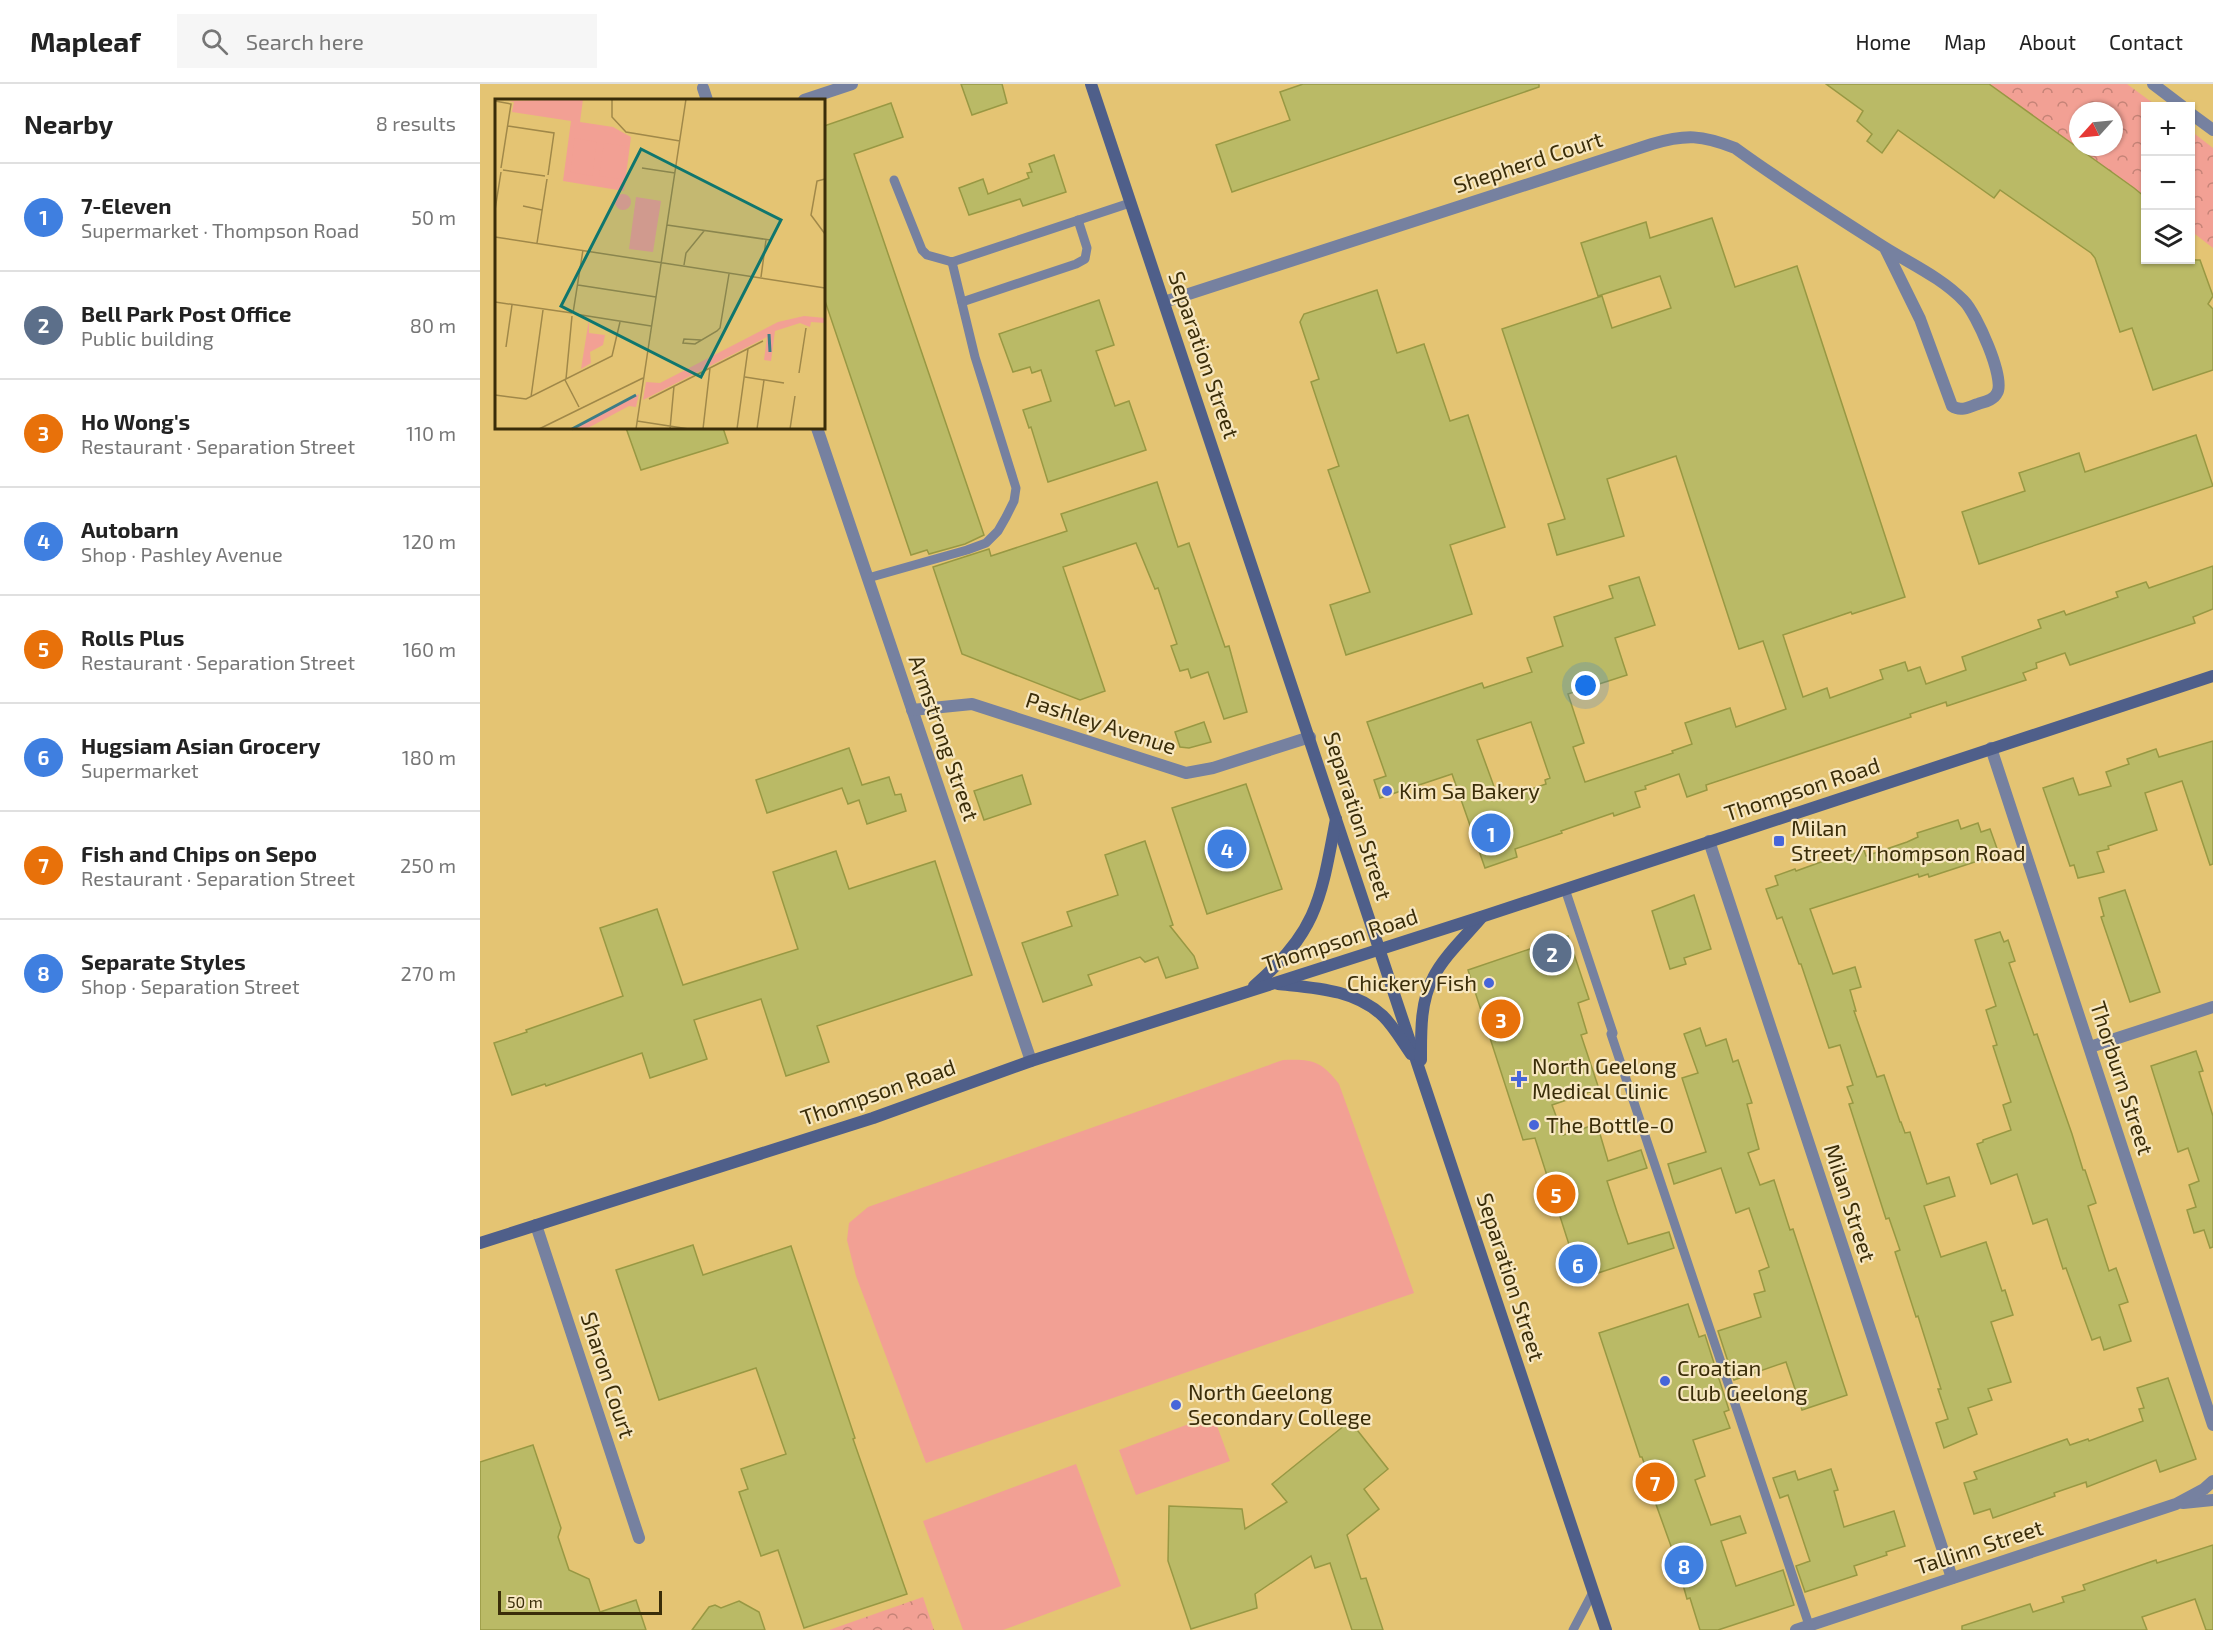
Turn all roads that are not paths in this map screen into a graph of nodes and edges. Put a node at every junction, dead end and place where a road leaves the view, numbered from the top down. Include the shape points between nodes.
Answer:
1 (852, 84) edge
2 (1090, 84) edge
3 (2153, 84) edge
4 (703, 88) dead end
5 (707, 99) edge
6 (807, 99) edge
7 (2177, 102) edge
8 (2195, 117) edge
9 (2213, 130) edge
10 (894, 180) dead end
11 (1131, 202) junction
12 (1078, 220) junction
13 (1885, 248) junction
14 (952, 262) junction
15 (962, 302) junction
16 (1164, 302) junction
17 (817, 429) edge
18 (868, 578) junction
19 (2213, 676) edge
20 (912, 710) junction
21 (1310, 737) junction
22 (1991, 748) junction
23 (1336, 817) junction
24 (1709, 841) junction
25 (1565, 889) junction
26 (1483, 916) junction
27 (1380, 949) junction
28 (1273, 983) junction
29 (1249, 991) junction
30 (2213, 1007) edge
31 (2090, 1047) junction
32 (1031, 1061) junction
33 (1418, 1062) junction
34 (1421, 1075) junction
35 (536, 1225) junction
36 (480, 1244) edge
37 (2213, 1423) edge
38 (2213, 1481) edge
39 (2213, 1500) edge
40 (2175, 1504) junction
41 (639, 1538) dead end
42 (1952, 1578) junction
43 (1593, 1592) junction
44 (1809, 1625) junction
45 (1573, 1630) edge
46 (1606, 1630) edge
47 (1796, 1630) edge

1 - 6 street
2 - 11 main road, Separation Street
3 - 7 street
4 - 5 street
8 - 9 street
10 - 14 lane via 921,250
11 - 12 lane
11 - 16 main road, Separation Street
12 - 14 lane
12 - 15 lane via 1087,248 1085,259
13 - 13 street, Shepherd Court via 1949,288 1973,312 1999,383 1999,391 1992,399 1965,409 1952,406 1920,319
13 - 16 street, Shepherd Court via 1735,148 1678,136
14 - 15 lane
15 - 18 lane via 1016,488 1014,501 998,531 986,543
16 - 21 main road, Separation Street
17 - 18 street, Armstrong Street
18 - 20 street, Armstrong Street
19 - 22 main road, Thompson Road
20 - 21 street, Pashley Avenue via 972,704 1186,773 1214,768
20 - 32 street, Armstrong Street
21 - 23 main road, Separation Street
22 - 24 main road, Thompson Road
22 - 31 street, Thorburn Street
23 - 27 main road, Separation Street
23 - 29 main road via 1324,882 1311,920 1282,961
24 - 25 main road, Thompson Road
24 - 42 street, Milan Street
25 - 26 main road, Thompson Road
25 - 44 lane
26 - 27 main road, Thompson Road
26 - 34 main road via 1430,984 1422,1025
27 - 28 main road, Thompson Road
27 - 33 main road, Separation Street
28 - 29 main road, Thompson Road
28 - 33 main road via 1318,988 1362,1001 1386,1019
29 - 32 main road, Thompson Road
30 - 31 street
31 - 37 street, Thorburn Street
32 - 35 main road, Thompson Road via 873,1118
33 - 34 main road, Separation Street
34 - 43 main road, Separation Street
35 - 36 main road, Thompson Road
35 - 41 street, Sharon Court
38 - 40 street, Tallinn Street
39 - 40 street, Tallinn Street
40 - 42 street, Tallinn Street
42 - 44 street, Tallinn Street
43 - 45 lane
43 - 46 main road, Separation Street
44 - 47 street, Tallinn Street

